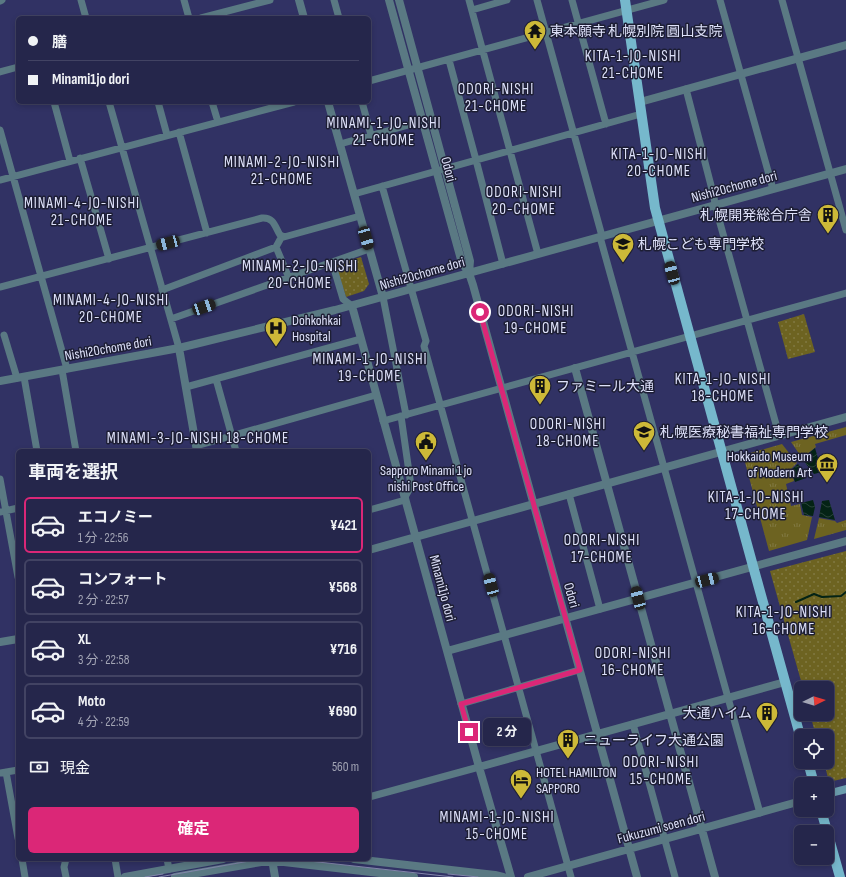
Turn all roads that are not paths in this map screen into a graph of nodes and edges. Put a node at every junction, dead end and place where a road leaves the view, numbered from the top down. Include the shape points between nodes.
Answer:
1 (81, 0) edge
2 (184, 0) edge
3 (270, 0) edge
4 (299, 0) edge
5 (334, 0) edge
6 (389, 0) edge
7 (399, 0) edge
8 (469, 0) edge
9 (507, 0) edge
10 (537, 0) edge
11 (572, 0) edge
12 (664, 0) edge
13 (720, 0) edge
14 (782, 0) edge
15 (242, 3) edge
16 (625, 5) edge
17 (472, 10) junction
18 (85, 16) edge
19 (188, 16) edge
20 (206, 16) edge
21 (303, 16) edge
22 (338, 16) edge
23 (578, 24) junction
24 (546, 32) junction
25 (846, 45) edge
26 (483, 50) junction
27 (798, 58) junction
28 (449, 60) junction
29 (16, 68) edge
30 (418, 68) junction
31 (409, 71) junction
32 (0, 72) edge
33 (741, 74) junction
34 (371, 81) edge
35 (686, 89) junction
36 (640, 102) junction
37 (55, 104) edge
38 (110, 104) edge
39 (159, 104) edge
40 (213, 104) edge
41 (286, 104) edge
42 (329, 104) edge
43 (363, 104) edge
44 (641, 114) junction
45 (422, 121) junction
46 (218, 122) junction
47 (606, 124) junction
48 (0, 130) edge
49 (178, 132) junction
50 (573, 133) junction
51 (167, 135) junction
52 (371, 135) junction
53 (340, 144) junction
54 (122, 147) junction
55 (510, 150) junction
56 (80, 158) junction
57 (476, 160) junction
58 (70, 161) junction
59 (445, 168) junction
60 (846, 169) edge
61 (436, 170) junction
62 (830, 173) junction
63 (13, 176) junction
64 (0, 180) edge
65 (382, 186) junction
66 (773, 189) junction
67 (354, 194) junction
68 (715, 205) junction
69 (360, 216) junction
70 (658, 221) junction
71 (846, 230) edge
72 (206, 233) junction
73 (282, 236) junction
74 (601, 237) junction
75 (276, 247) junction
76 (150, 248) junction
77 (370, 249) junction
78 (538, 254) junction
79 (109, 259) junction
80 (332, 262) junction
81 (503, 264) junction
82 (469, 273) junction
83 (41, 276) junction
84 (289, 278) junction
85 (0, 287) edge
86 (411, 289) junction
87 (162, 290) junction
88 (846, 293) edge
89 (383, 297) junction
90 (352, 306) junction
91 (171, 319) junction
92 (747, 320) junction
93 (4, 335) dead end
94 (690, 336) junction
95 (361, 339) junction
96 (179, 348) junction
97 (632, 352) junction
98 (574, 368) junction
99 (64, 369) junction
100 (20, 377) junction
101 (216, 379) junction
102 (0, 381) edge
103 (186, 387) junction
104 (502, 388) junction
105 (376, 395) junction
106 (441, 405) junction
107 (404, 416) junction
108 (846, 417) edge
109 (383, 421) junction
110 (779, 435) junction
111 (232, 436) junction
112 (197, 448) edge
113 (37, 449) edge
114 (76, 449) edge
115 (235, 449) edge
116 (722, 451) junction
117 (664, 467) junction
118 (0, 479) edge
119 (607, 483) junction
120 (569, 494) junction
121 (405, 498) junction
122 (533, 503) junction
123 (16, 508) edge
124 (371, 509) edge
125 (3, 511) edge
126 (473, 520) junction
127 (415, 536) junction
128 (846, 541) edge
129 (371, 549) edge
130 (753, 567) junction
131 (16, 568) edge
132 (696, 582) junction
133 (638, 598) junction
134 (600, 609) junction
135 (565, 619) junction
136 (504, 636) junction
137 (16, 639) edge
138 (0, 642) edge
139 (447, 651) junction
140 (580, 670) junction
141 (785, 682) junction
142 (519, 688) junction
143 (728, 698) junction
144 (461, 704) junction
145 (670, 714) junction
146 (633, 724) junction
147 (798, 729) edge
148 (597, 734) junction
149 (537, 751) junction
150 (478, 766) junction
151 (16, 770) edge
152 (3, 773) edge
153 (846, 789) edge
154 (834, 792) edge
155 (371, 796) edge
156 (794, 803) edge
157 (760, 813) junction
158 (823, 817) edge
159 (16, 829) edge
160 (702, 829) junction
161 (664, 839) junction
162 (630, 849) junction
163 (22, 861) edge
164 (66, 861) edge
165 (115, 861) edge
166 (167, 861) edge
167 (206, 861) edge
168 (266, 861) edge
169 (272, 861) edge
170 (278, 861) edge
171 (371, 861) edge
172 (198, 864) junction
173 (568, 866) junction
174 (169, 869) junction
175 (147, 875) edge
176 (201, 875) edge
177 (25, 877) edge
178 (66, 877) edge
179 (118, 877) edge
180 (125, 877) edge
181 (175, 877) edge
182 (275, 877) edge
183 (414, 877) edge
184 (503, 877) edge
185 (511, 877) edge
186 (528, 877) edge
187 (571, 877) edge
188 (638, 877) edge
189 (675, 877) edge
190 (715, 877) edge
191 (840, 877) edge

1 - 18 street
2 - 19 street
3 - 15 street
4 - 21 street
5 - 22 street
6 - 31 street, Odori
7 - 30 street, Odori
8 - 17 street
9 - 17 street
10 - 24 street
11 - 23 street
12 - 16 street
13 - 33 street
14 - 27 street
15 - 20 street
16 - 23 street
16 - 36 main road
17 - 26 street
23 - 24 street
23 - 47 street
24 - 26 street
24 - 50 street
25 - 27 street
26 - 28 street
26 - 55 street
27 - 33 street
27 - 62 street
28 - 30 street
28 - 57 street
29 - 32 street
30 - 31 street
30 - 59 street, Odori
31 - 34 street
31 - 45 street, Odori
33 - 35 street
33 - 66 street
35 - 36 street
35 - 68 street
36 - 44 main road
37 - 58 street
38 - 54 street
39 - 51 street
40 - 46 street
41 - 46 street
42 - 53 street
43 - 52 street
44 - 47 street
44 - 70 main road
45 - 52 street
45 - 61 street, Odori
46 - 49 street
47 - 50 street
48 - 63 street
49 - 51 street
49 - 72 street
50 - 55 street
50 - 74 street
51 - 54 street
52 - 53 street
53 - 67 street
54 - 56 street
54 - 76 street
55 - 57 street
55 - 78 street
56 - 58 street
56 - 79 street
57 - 59 street
57 - 81 street
58 - 63 street
59 - 61 street
59 - 82 street, Odori via 471,261
60 - 62 street, Nishi20chome dori
61 - 65 street
61 - 82 street, Odori via 462,263
62 - 66 street, Nishi20chome dori
62 - 71 street
63 - 64 street
63 - 83 street
65 - 67 street
65 - 86 street
66 - 68 street, Nishi20chome dori
67 - 69 street
68 - 70 street, Nishi20chome dori
68 - 92 street
69 - 73 street
69 - 77 street
70 - 74 street, Nishi20chome dori
70 - 94 main road
72 - 73 street via 268,218
72 - 76 street
73 - 75 street
74 - 78 street, Nishi20chome dori
74 - 97 street
75 - 84 street
75 - 87 street
76 - 79 street
76 - 87 street
77 - 80 street
77 - 89 street
78 - 81 street, Nishi20chome dori
79 - 83 street
80 - 84 street
80 - 90 street via 343,299
81 - 82 street, Nishi20chome dori
82 - 86 street, Nishi20chome dori
82 - 104 street, Odori
83 - 85 street
83 - 99 street
84 - 91 street
86 - 89 street, Nishi20chome dori
86 - 106 street
87 - 91 street
88 - 92 street
89 - 90 street, Nishi20chome dori
89 - 107 street
90 - 95 street, Minami1jo dori
90 - 96 street, Nishi20chome dori
91 - 96 street
92 - 94 street
92 - 110 street
93 - 100 street
94 - 97 street
94 - 116 main road
95 - 101 street
95 - 105 street, Minami1jo dori
96 - 99 street, Nishi20chome dori
96 - 103 street
97 - 98 street
97 - 117 street
98 - 104 street
98 - 119 street
99 - 100 street, Nishi20chome dori
99 - 114 street
100 - 102 street, Nishi20chome dori
100 - 113 street
101 - 103 street
101 - 111 street
103 - 112 street
104 - 106 street
104 - 122 street, Odori
105 - 109 street, Minami1jo dori
105 - 111 street
106 - 107 street
106 - 126 street
107 - 109 street
107 - 121 street via 411,486
108 - 110 street
109 - 121 street, Minami1jo dori
110 - 116 street
111 - 112 street
111 - 115 street
116 - 117 street
116 - 130 main road
117 - 119 street
117 - 132 street
118 - 125 street
119 - 120 street
119 - 133 street
120 - 122 street
120 - 134 street
121 - 124 street
121 - 127 street, Minami1jo dori
122 - 126 street
122 - 135 street, Odori
123 - 125 street
125 - 131 street
126 - 127 street
126 - 136 street
127 - 129 street
127 - 139 street, Minami1jo dori
128 - 130 street
130 - 132 street
130 - 141 main road
132 - 133 street
132 - 143 street
133 - 134 street
133 - 145 street
134 - 135 street
135 - 136 street
135 - 140 street, Odori
136 - 139 street
136 - 142 street
137 - 138 street
139 - 144 street, Minami1jo dori
140 - 142 street
140 - 148 street, Odori
141 - 143 street
141 - 147 main road
142 - 144 street
142 - 149 street
143 - 145 street
143 - 157 street
144 - 150 street, Minami1jo dori
145 - 146 street
145 - 160 street
146 - 148 street
146 - 161 street
148 - 149 street
148 - 162 street, Odori
149 - 150 street
149 - 173 street
150 - 155 street
150 - 185 street, Minami1jo dori
151 - 152 street
152 - 159 street
153 - 154 main road
156 - 157 street, Fukuzumi soen dori
157 - 160 street, Fukuzumi soen dori
158 - 191 main road
160 - 161 street, Fukuzumi soen dori
160 - 190 street
161 - 162 street, Fukuzumi soen dori
161 - 189 street
162 - 173 street, Fukuzumi soen dori
162 - 188 street, Odori
163 - 177 street
164 - 178 street
165 - 179 street
166 - 174 street
167 - 172 street
168 - 176 street
169 - 182 street
170 - 183 street
171 - 184 street via 495,874
172 - 174 street
172 - 176 street
173 - 186 street, Fukuzumi soen dori
173 - 187 street
174 - 175 street
175 - 180 street
176 - 181 street

